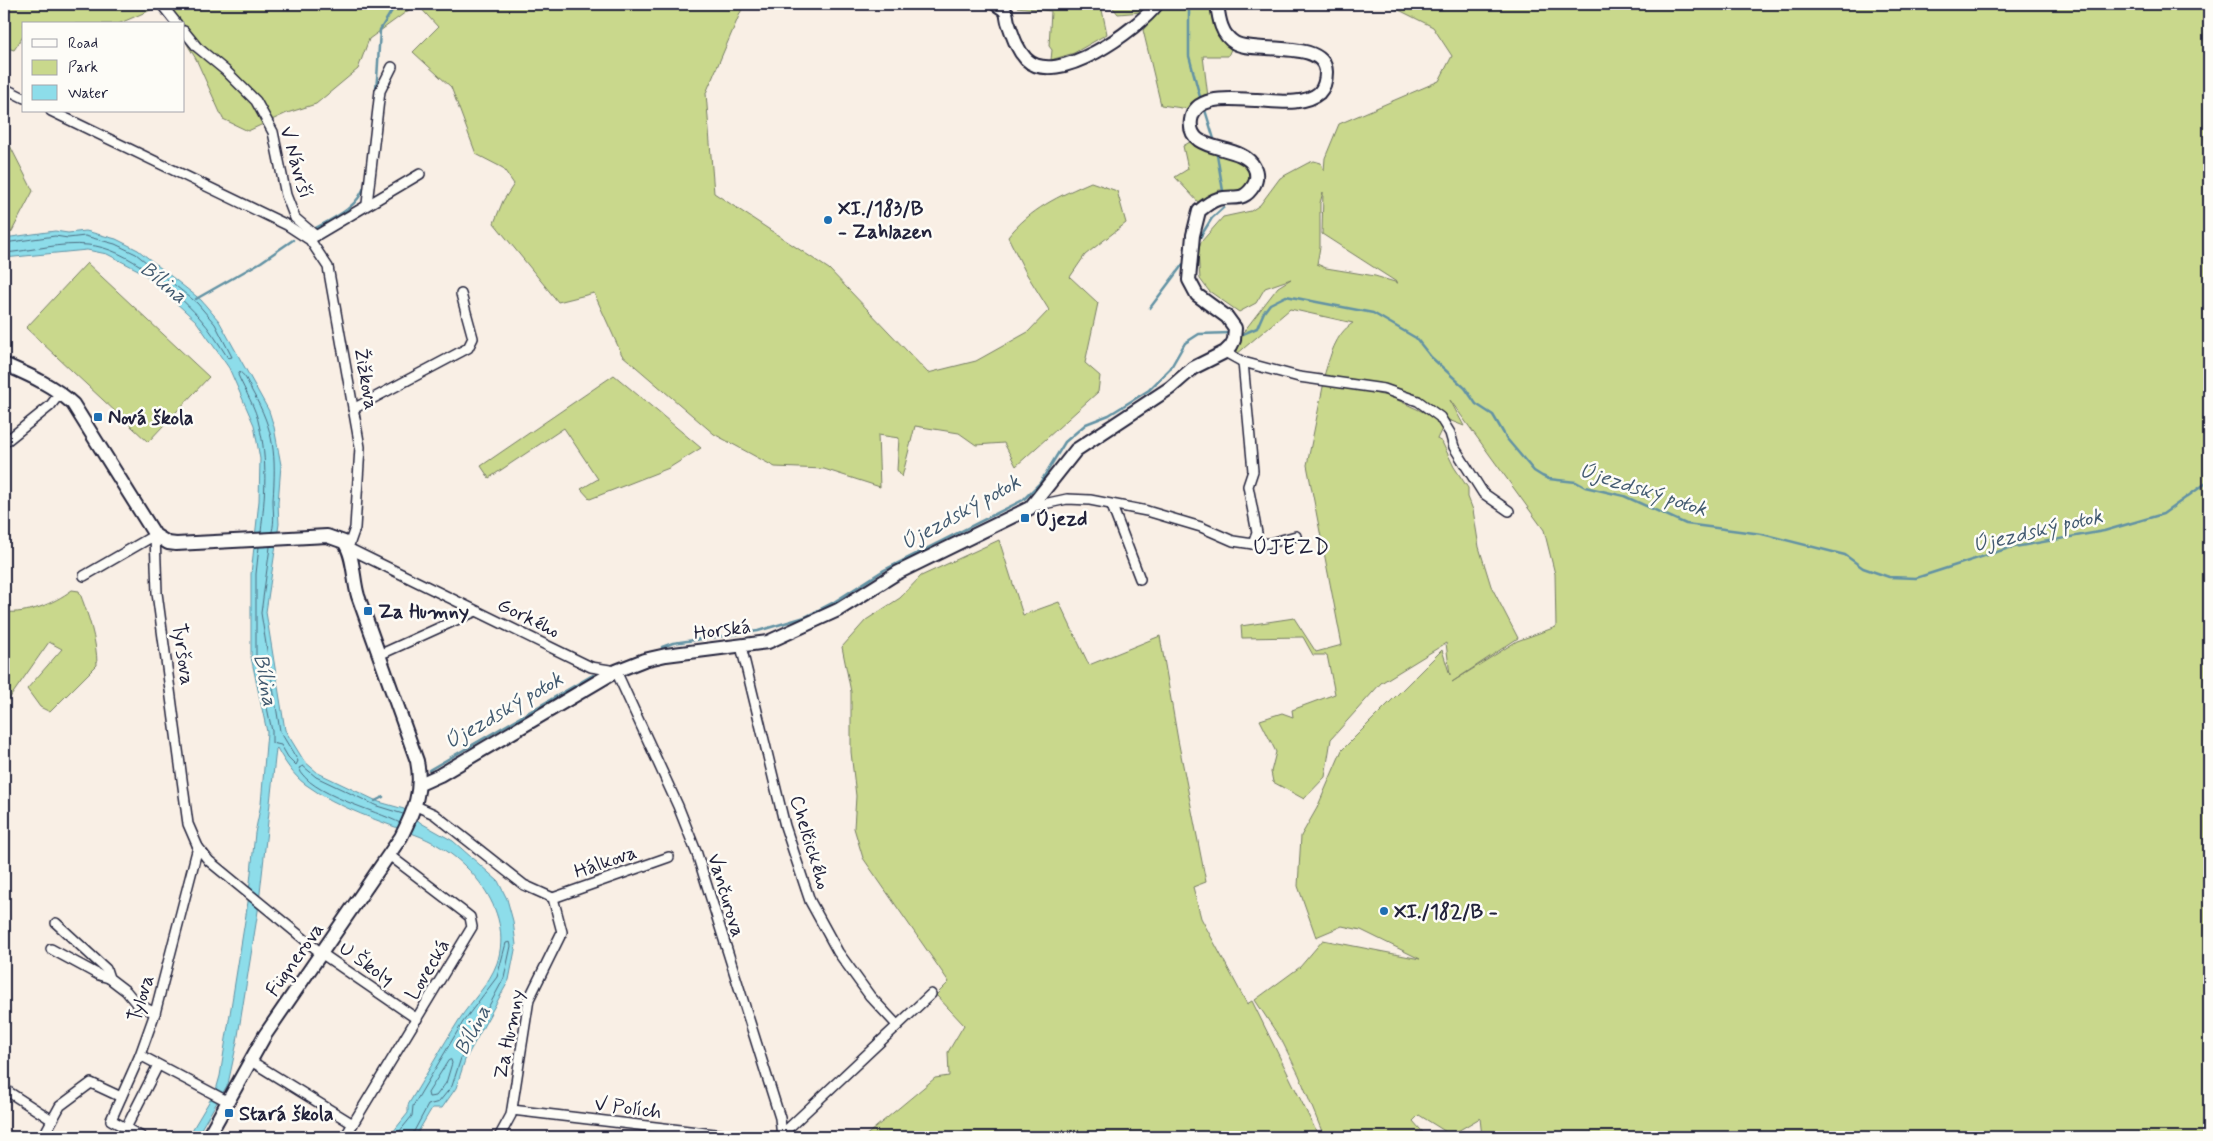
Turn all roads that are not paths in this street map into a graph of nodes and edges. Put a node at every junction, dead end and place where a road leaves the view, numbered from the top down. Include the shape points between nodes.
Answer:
1 (1157, 4) edge
2 (1217, 4) edge
3 (162, 5) edge
4 (1003, 6) edge
5 (175, 22) edge
6 (185, 32) edge
7 (392, 67) dead end
8 (4, 88) edge
9 (22, 97) edge
10 (53, 112) edge
11 (420, 174) dead end
12 (367, 204) junction
13 (313, 238) junction
14 (461, 294) dead end
15 (1225, 352) junction
16 (1243, 362) junction
17 (4, 364) edge
18 (61, 392) junction
19 (353, 408) junction
20 (4, 444) edge
21 (1112, 506) junction
22 (1030, 508) junction
23 (1509, 511) dead end
24 (155, 535) junction
25 (1296, 536) dead end
26 (1252, 544) junction
27 (348, 548) junction
28 (84, 576) dead end
29 (1140, 579) dead end
30 (476, 611) junction
31 (741, 646) junction
32 (379, 655) junction
33 (616, 670) junction
34 (420, 784) junction
35 (415, 809) junction
36 (198, 847) junction
37 (389, 854) junction
38 (669, 857) dead end
39 (553, 898) junction
40 (56, 923) dead end
41 (51, 949) dead end
42 (321, 953) junction
43 (109, 978) junction
44 (931, 994) dead end
45 (155, 1013) junction
46 (418, 1019) junction
47 (897, 1025) junction
48 (140, 1055) junction
49 (251, 1061) junction
50 (158, 1065) junction
51 (4, 1089) edge
52 (121, 1097) junction
53 (226, 1100) junction
54 (512, 1110) junction
55 (52, 1120) junction
56 (352, 1124) junction
57 (126, 1128) junction
58 (43, 1137) edge
59 (142, 1137) edge
60 (208, 1137) edge
61 (344, 1137) edge
62 (498, 1137) edge
63 (740, 1137) edge
64 (781, 1137) edge

1 - 4 street via 1147,17 1105,45 1075,62 1052,68 1043,68 1028,61 1018,50
2 - 15 street via 1221,28 1236,44 1298,50 1313,55 1326,68 1326,82 1320,92 1305,100 1223,99 1208,101 1194,111 1191,126 1198,140 1241,154 1251,161 1256,171 1256,182 1247,195 1218,199 1199,211 1190,254 1189,280 1197,294 1227,317 1234,334
3 - 5 street
6 - 13 street, V Návrší via 256,101 273,132 286,195 295,218
7 - 12 street via 380,91
8 - 9 street
10 - 13 street, Žižkova
11 - 12 street
12 - 13 street
13 - 19 street, Žižkova via 328,267
14 - 19 street via 473,338 468,348
15 - 16 street
15 - 22 street via 1193,368 1170,388 1076,450
16 - 23 street via 1299,376 1384,389 1418,401 1440,417 1454,447 1483,493
16 - 26 street via 1253,471 1248,486 1258,533
17 - 18 street, Tyršova
18 - 20 street via 50,406
18 - 24 street, Tyršova via 78,410
19 - 27 street, Žižkova via 360,447 355,528
21 - 22 street via 1090,500 1067,499
21 - 26 street via 1147,511 1201,527 1233,541
21 - 29 street
22 - 31 street, Horská via 897,573 838,610 801,628 768,642
24 - 27 street via 176,544 332,537
24 - 28 street
24 - 36 street, Tyršova via 157,594 188,824
25 - 26 street
27 - 30 street, Gorkého
27 - 32 street, Žižkova via 353,580
30 - 32 street
30 - 33 street, Gorkého via 591,667
31 - 33 street, Horská via 666,655
31 - 47 street, Chelčického via 785,826 810,901 838,952 870,996
32 - 34 street, Žižkova via 417,761
33 - 34 street, Horská
33 - 64 street, Vančurova via 697,854 780,1118
34 - 35 street, Žižkova
35 - 37 street, Fügnerova
35 - 39 street via 434,814 524,885
36 - 42 street, Tyršova via 209,861
36 - 45 street, Tylova
37 - 42 street, Fügnerova
37 - 46 street, Lovecká via 465,913 472,922 470,932
38 - 39 street, Hálkova
39 - 54 street, Za Humny via 562,932 529,999
40 - 43 street via 106,969
41 - 43 street
42 - 46 street, U Školy
42 - 49 street, Fügnerova
43 - 45 street via 136,1003
44 - 47 street
45 - 48 street, Tylova
46 - 56 street, Lovecká
47 - 64 street
48 - 50 street
48 - 52 street, Tylova
49 - 53 street, Fügnerova
49 - 56 street
50 - 53 street
50 - 57 street
51 - 55 street
52 - 55 street via 91,1083 60,1106
52 - 57 street, Tylova via 111,1120
53 - 60 street, Fügnerova
54 - 62 street, Za Humny
54 - 63 street, V Polích
55 - 58 street
56 - 61 street, Lovecká
57 - 59 street, Tylova

